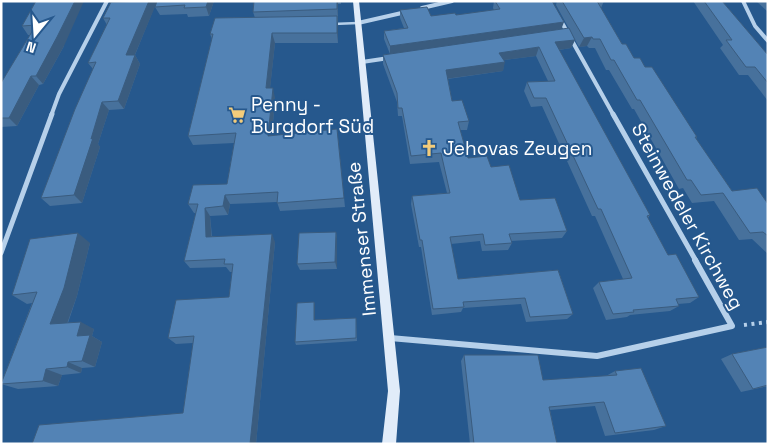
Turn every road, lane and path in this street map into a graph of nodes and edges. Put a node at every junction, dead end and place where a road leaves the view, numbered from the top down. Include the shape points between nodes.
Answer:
1 (107, 1) edge
2 (356, 1) edge
3 (452, 1) edge
4 (743, 1) edge
5 (558, 17) edge
6 (358, 23) junction
7 (329, 24) edge
8 (568, 33) junction
9 (558, 34) edge
10 (768, 41) edge
11 (391, 58) edge
12 (362, 62) junction
13 (1, 253) edge
14 (768, 322) edge
15 (732, 326) junction
16 (389, 338) junction
17 (389, 444) edge

1 - 13 street via 59,94
2 - 6 main road, Immenser Straße
3 - 6 street
4 - 10 street via 755,26
5 - 8 street, Steinwedeler Kirchweg
6 - 7 lane
6 - 12 main road, Immenser Straße
8 - 9 street
8 - 15 street, Steinwedeler Kirchweg
11 - 12 street
12 - 16 main road, Immenser Straße
14 - 15 path
15 - 16 street, Steinwedeler Kirchweg via 597,356
16 - 17 main road, Immenser Straße via 394,391

